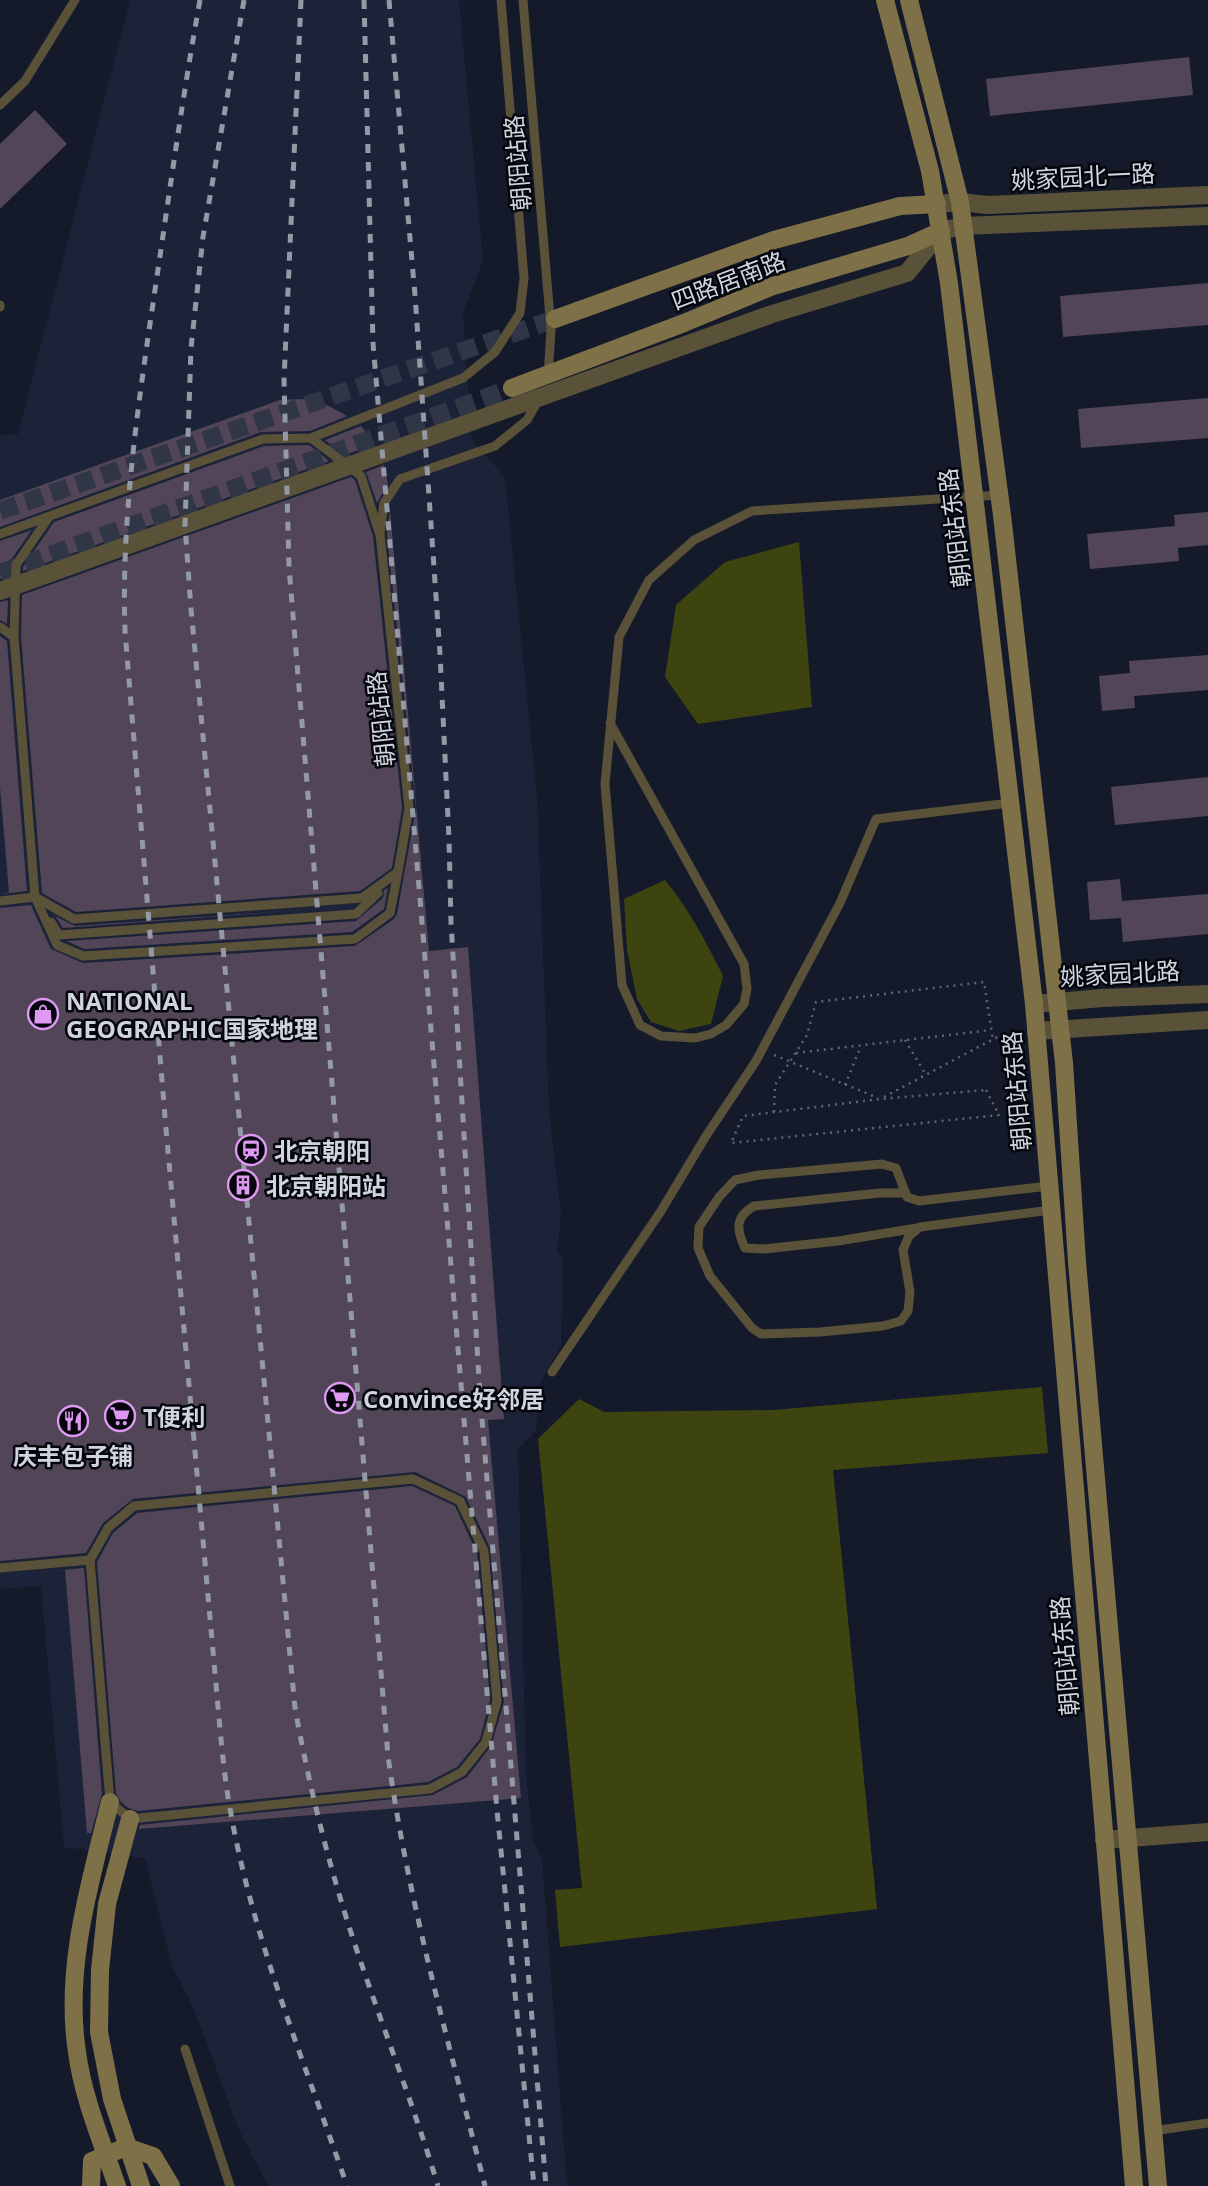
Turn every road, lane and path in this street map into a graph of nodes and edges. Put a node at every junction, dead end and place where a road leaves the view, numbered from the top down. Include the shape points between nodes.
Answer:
1 (75, 0) edge
2 (501, 0) edge
3 (523, 0) edge
4 (885, 0) edge
5 (909, 0) edge
6 (0, 105) edge
7 (1208, 195) edge
8 (960, 202) junction
9 (937, 204) junction
10 (1208, 216) edge
11 (963, 226) junction
12 (941, 231) junction
13 (555, 319) tunnel mouth
14 (512, 388) tunnel mouth
15 (311, 438) junction
16 (999, 495) junction
17 (975, 498) junction
18 (50, 516) junction
19 (0, 534) edge
20 (380, 534) junction
21 (0, 591) edge
22 (0, 627) edge
23 (14, 637) junction
24 (610, 723) junction
25 (1010, 803) junction
26 (398, 872) junction
27 (35, 897) junction
28 (0, 901) edge
29 (1208, 993) edge
30 (1056, 1000) junction
31 (1034, 1003) junction
32 (1208, 1020) edge
33 (1059, 1029) junction
34 (991, 1030) junction
35 (1036, 1031) junction
36 (905, 1040) junction
37 (993, 1040) junction
38 (861, 1046) junction
39 (762, 1050) junction
40 (796, 1053) junction
41 (1006, 1060) dead end
42 (791, 1062) junction
43 (926, 1075) junction
44 (845, 1085) junction
45 (880, 1099) junction
46 (774, 1112) junction
47 (1049, 1186) junction
48 (906, 1193) junction
49 (1051, 1210) junction
50 (920, 1227) junction
51 (552, 1372) dead end
52 (90, 1560) junction
53 (0, 1568) edge
54 (110, 1802) junction
55 (130, 1819) junction
56 (1208, 1832) edge
57 (1126, 1839) junction
58 (1104, 1840) junction
59 (185, 2049) dead end
60 (1208, 2123) edge
61 (1153, 2131) junction
62 (91, 2186) edge
63 (117, 2186) edge
64 (141, 2186) edge
65 (171, 2186) edge
66 (230, 2186) edge
67 (1134, 2186) edge
68 (1157, 2186) edge

1 - 6 lane via 25,81
2 - 15 lane, 朝阳站路 via 524,278 520,313 495,352 463,378
3 - 20 lane, 朝阳站路 via 551,329 547,386 527,420 495,446 400,480 384,503
4 - 9 main road, 朝阳站东路
5 - 8 main road, 朝阳站东路
7 - 8 street, 姚家园北一路 via 988,205
8 - 9 street, 姚家园北一路
8 - 11 main road, 朝阳站东路
9 - 12 main road, 朝阳站东路
9 - 13 main road, 四路居南路 via 900,206 774,240
10 - 11 street, 姚家园北一路
11 - 12 street, 四路居南路
11 - 16 main road, 朝阳站东路
12 - 14 main road, 四路居南路 via 908,246 773,286
12 - 17 main road, 朝阳站东路
12 - 21 street via 907,273 772,314
15 - 18 lane, 朝阳站路 via 263,439
15 - 20 lane via 361,476
16 - 17 lane
16 - 30 main road, 朝阳站东路
17 - 24 lane via 751,511 694,540 649,580 619,637
17 - 25 main road, 朝阳站东路
18 - 19 lane, 朝阳站路
18 - 23 lane via 16,565
20 - 26 lane, 朝阳站路 via 409,808
22 - 23 lane
23 - 27 lane
24 - 24 lane via 605,784 622,985 640,1025 678,1039 711,1034 744,1004 744,964
25 - 31 main road, 朝阳站东路
25 - 39 lane via 876,819 840,903
26 - 27 lane via 362,898 74,919
26 - 27 lane via 356,914 59,935
26 - 27 lane, 朝阳站路 via 390,913 355,939 83,956 57,945
27 - 28 lane
29 - 30 street, 姚家园北路
30 - 31 street, 姚家园北路
30 - 33 main road, 朝阳站东路
31 - 35 main road, 朝阳站东路
32 - 33 street
33 - 35 street
33 - 57 main road, 朝阳站东路
34 - 36 path
34 - 37 path
34 - 40 path via 984,982 816,1002 807,1035
35 - 47 main road, 朝阳站东路
36 - 38 path
36 - 43 path
37 - 41 path via 1003,1034
37 - 43 path
38 - 40 path
38 - 44 path
39 - 42 path
39 - 51 lane
40 - 42 path
42 - 44 path
42 - 46 path via 775,1085
43 - 45 path
44 - 45 path
45 - 46 path
45 - 46 path via 986,1090 999,1115 731,1143 743,1116
47 - 48 lane via 919,1201
47 - 49 main road, 朝阳站东路
48 - 50 lane via 754,1206 743,1212 740,1237 745,1248 764,1249
48 - 50 lane via 896,1168 882,1164 735,1180 699,1227 698,1248 710,1276 752,1328 761,1334 820,1332 901,1321 908,1311 909,1292 903,1250
49 - 50 lane
49 - 58 main road, 朝阳站东路
52 - 53 lane
52 - 54 lane
52 - 55 lane via 108,1528 134,1506 413,1479 460,1500 484,1551 497,1701 486,1742 462,1772 430,1790
54 - 55 lane
54 - 63 main road via 88,1889 74,1975 76,2051
55 - 64 main road via 107,1903 99,2032 112,2099
56 - 57 street
57 - 58 street
57 - 61 main road, 朝阳站东路
58 - 67 main road, 朝阳站东路
59 - 66 lane
60 - 61 lane
61 - 68 main road, 朝阳站东路
62 - 65 main road via 92,2161 126,2147 153,2156

